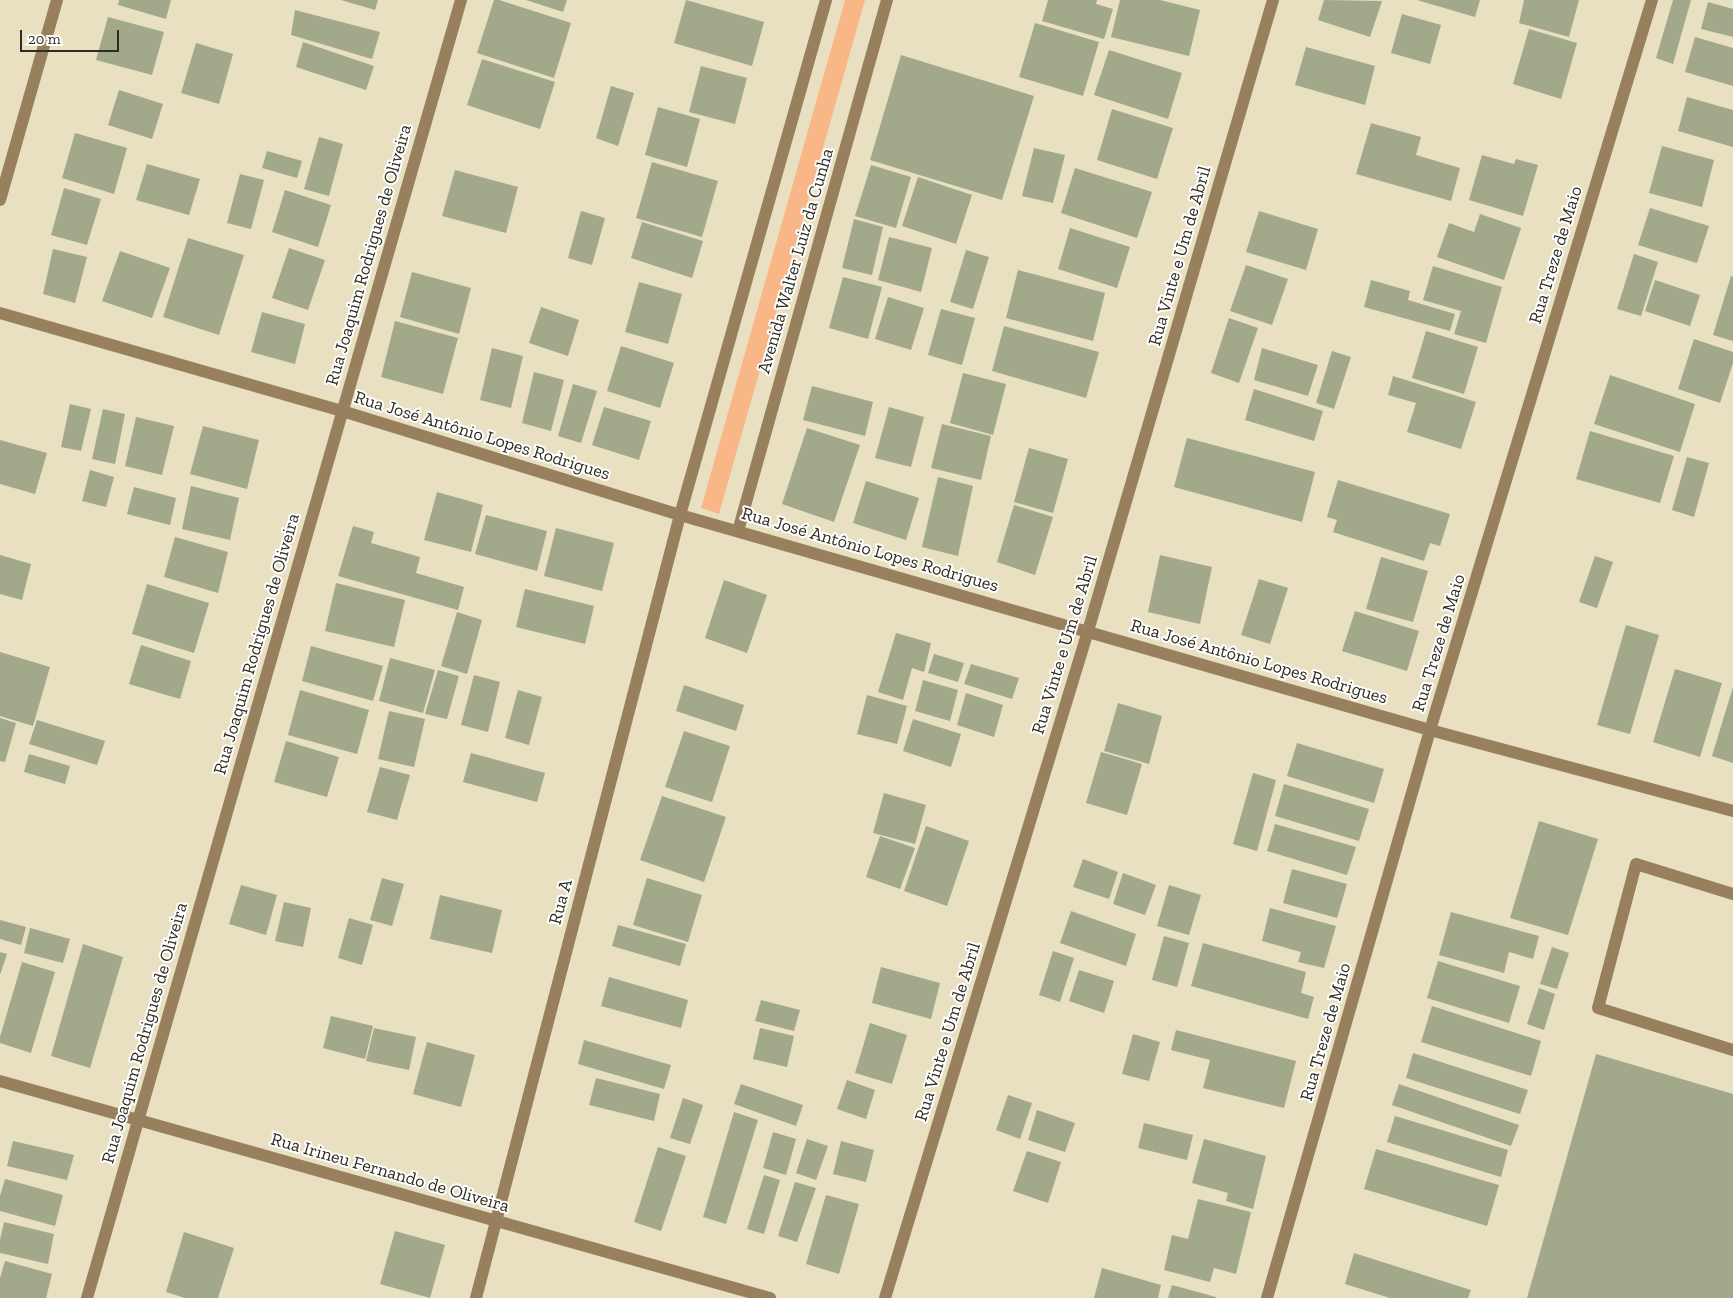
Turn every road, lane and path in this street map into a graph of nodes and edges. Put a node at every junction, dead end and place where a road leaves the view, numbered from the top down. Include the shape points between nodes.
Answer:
1 (57, 0) edge
2 (461, 0) edge
3 (826, 0) edge
4 (887, 0) edge
5 (1273, 0) edge
6 (1652, 0) edge
7 (0, 200) edge
8 (0, 313) edge
9 (342, 411) junction
10 (680, 515) junction
11 (738, 531) junction
12 (1088, 631) junction
13 (1430, 730) junction
14 (1733, 811) edge
15 (1733, 894) edge
16 (1733, 1050) edge
17 (0, 1081) edge
18 (138, 1119) junction
19 (496, 1221) junction
20 (87, 1298) edge
21 (476, 1298) edge
22 (770, 1298) edge
23 (885, 1298) edge
24 (1268, 1298) edge

1 - 7 street
2 - 9 street, Rua Joaquim Rodrigues de Oliveira
3 - 10 street
4 - 11 street, Avenida Walter Luiz da Cunha
5 - 12 street, Rua Vinte e Um de Abril
6 - 13 street, Rua Treze de Maio
8 - 9 street, Rua José Antônio Lopes Rodrigues
9 - 10 street, Rua José Antônio Lopes Rodrigues
9 - 18 street, Rua Joaquim Rodrigues de Oliveira
10 - 11 street, Rua José Antônio Lopes Rodrigues
10 - 19 street, Rua A
11 - 12 street, Rua José Antônio Lopes Rodrigues
12 - 13 street, Rua José Antônio Lopes Rodrigues
12 - 23 street, Rua Vinte e Um de Abril
13 - 14 street, Rua José Antônio Lopes Rodrigues
13 - 24 street, Rua Treze de Maio
15 - 16 street via 1636,864 1598,1008
17 - 18 street, Rua Irineu Fernando de Oliveira
18 - 19 street, Rua Irineu Fernando de Oliveira
18 - 20 street, Rua Joaquim Rodrigues de Oliveira
19 - 21 street, Rua A
19 - 22 street, Rua Irineu Fernando de Oliveira

